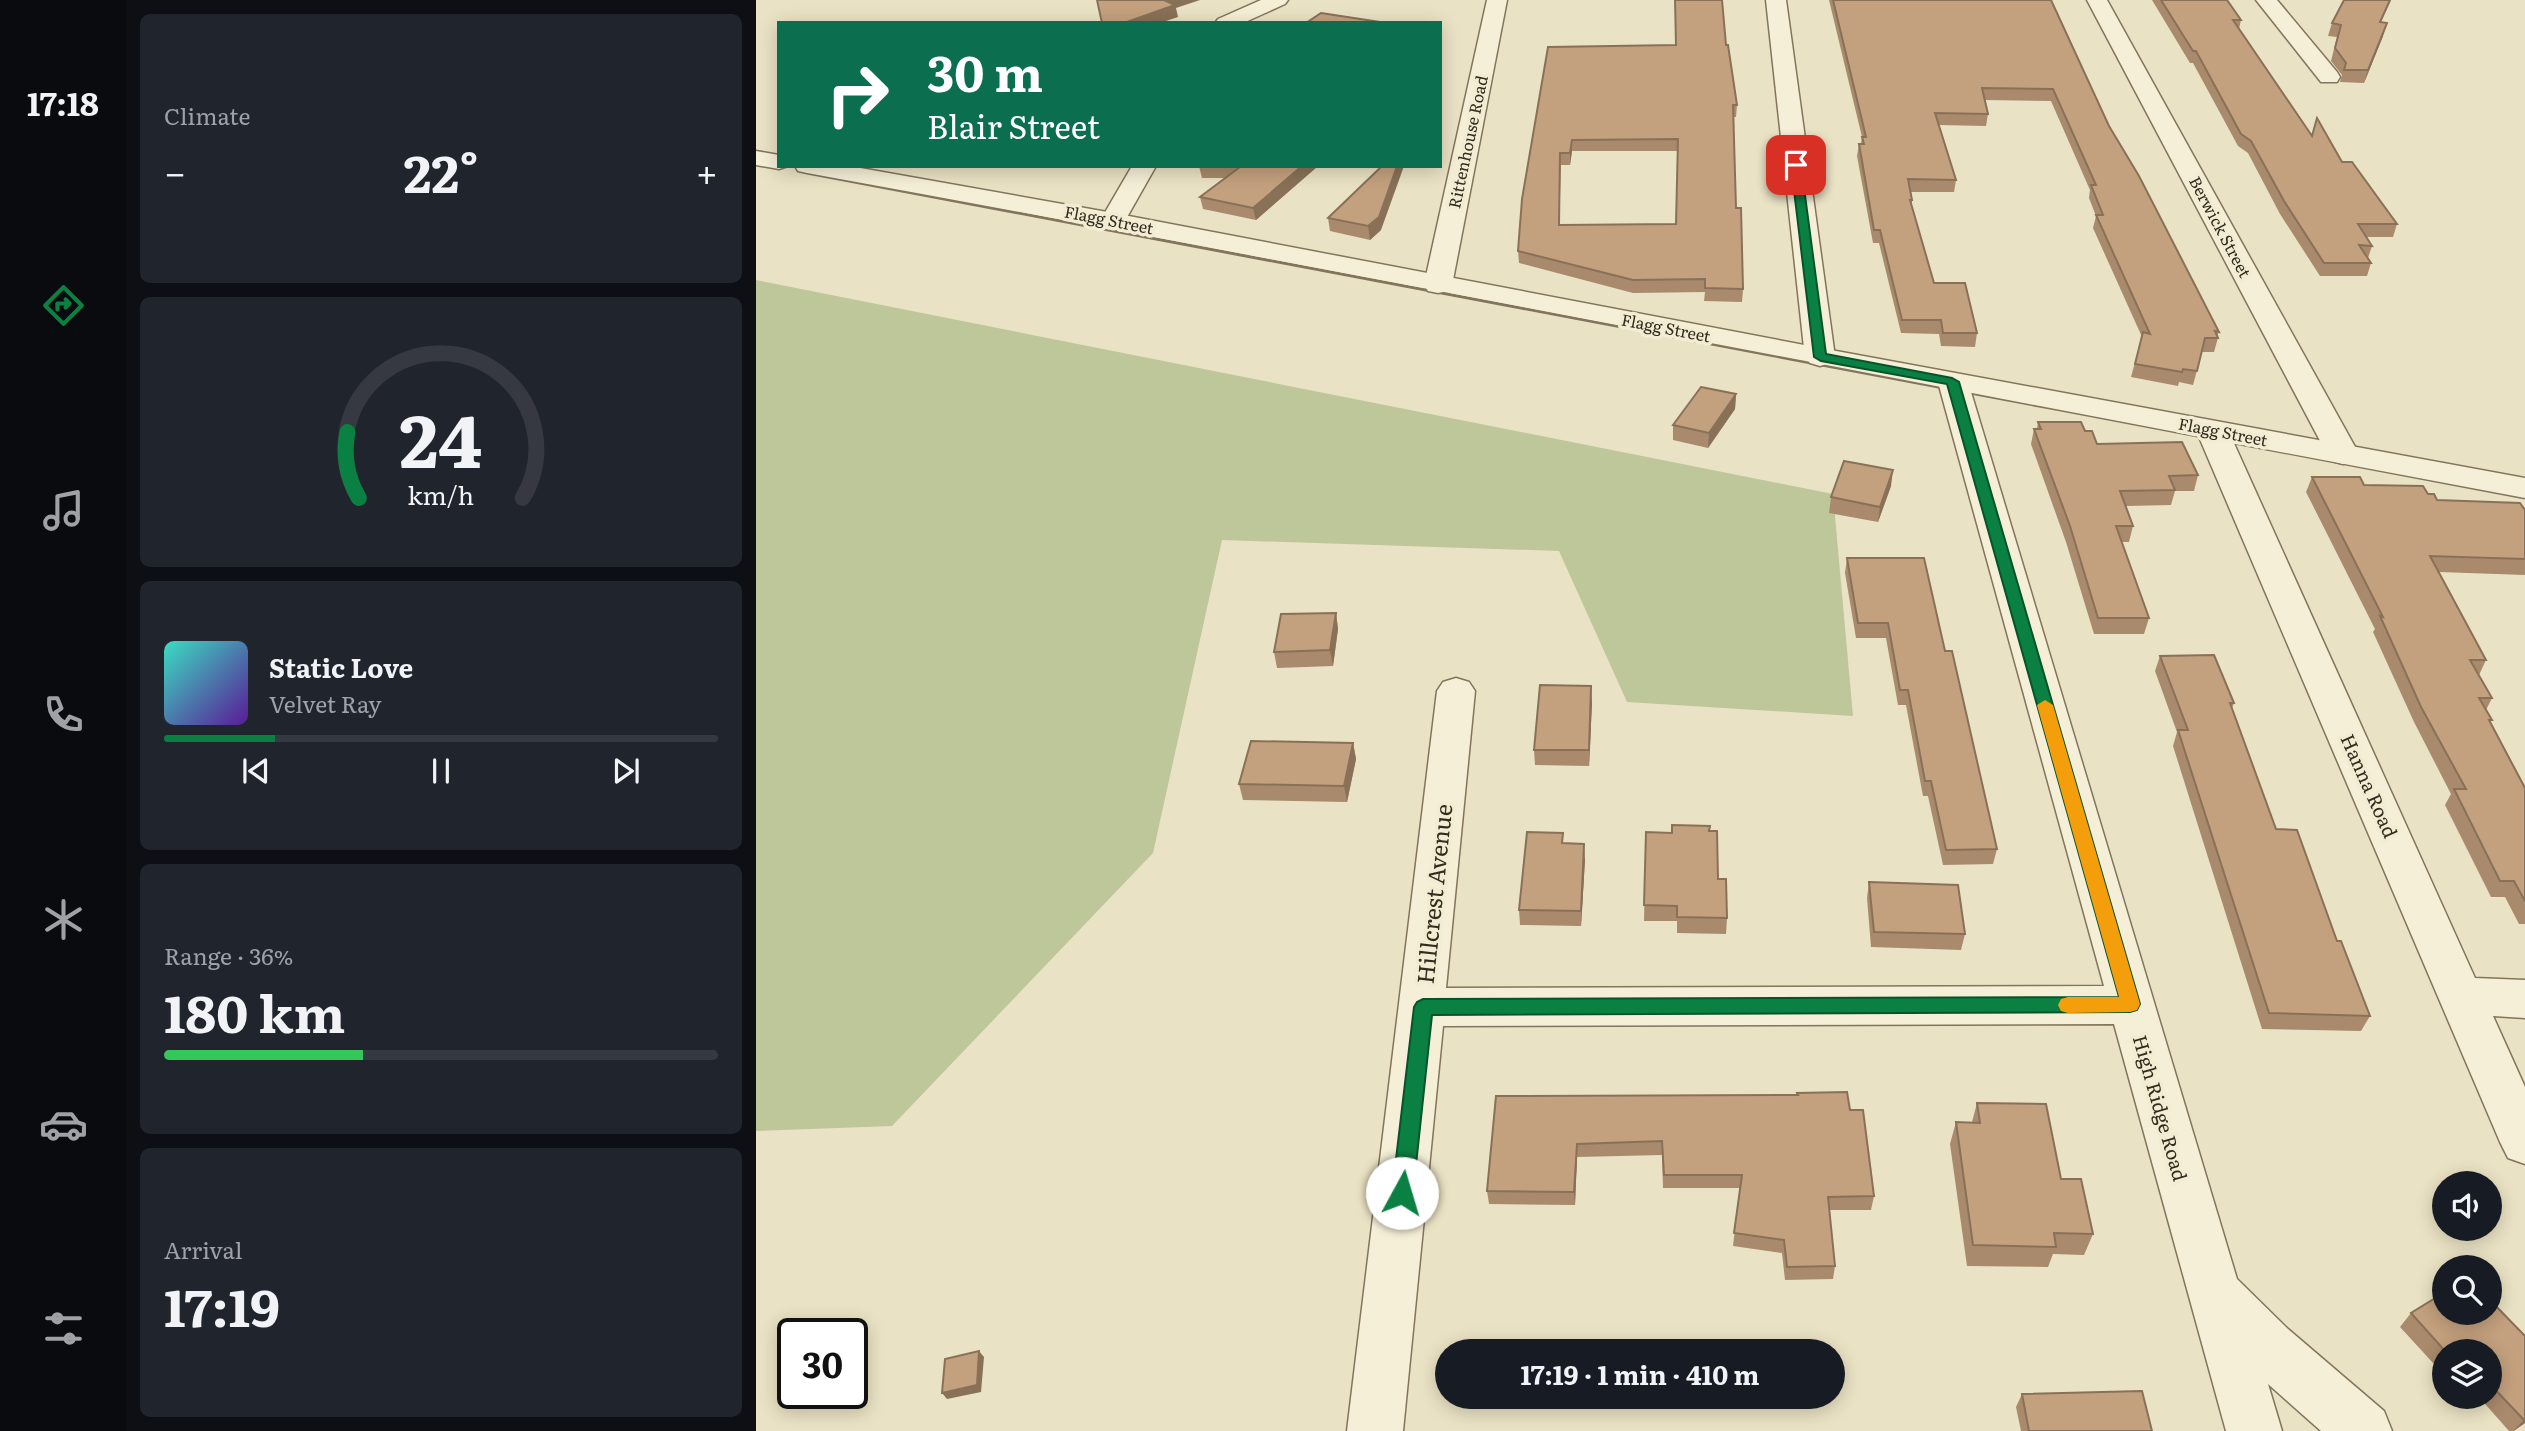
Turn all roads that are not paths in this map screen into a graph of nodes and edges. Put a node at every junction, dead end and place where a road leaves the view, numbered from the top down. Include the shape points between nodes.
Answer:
1 (1497, 0) edge
2 (1776, 0) edge
3 (2097, 0) edge
4 (2266, 0) edge
5 (1282, 1) edge
6 (1229, 21) edge
7 (2329, 77) dead end
8 (756, 158) edge
9 (777, 162) edge
10 (1143, 168) edge
11 (843, 169) edge
12 (1113, 221) junction
13 (1438, 285) junction
14 (1821, 357) junction
15 (1952, 382) junction
16 (2212, 430) junction
17 (2343, 454) junction
18 (2525, 488) edge
19 (1456, 691) dead end
20 (2461, 996) junction
21 (2525, 999) edge
22 (2130, 1004) junction
23 (1423, 1007) junction
24 (2525, 1142) edge
25 (2214, 1293) junction
26 (1376, 1431) edge
27 (2254, 1431) edge
28 (2364, 1431) edge

1 - 13 street, Rittenhouse Road
2 - 14 street
3 - 17 street, Berwick Street
4 - 7 street
5 - 6 street
8 - 9 street
10 - 12 street
11 - 12 street, Flagg Street
12 - 13 street, Flagg Street
13 - 14 street, Flagg Street
14 - 15 street, Flagg Street
15 - 16 street, Flagg Street
15 - 22 street, High Ridge Road
16 - 17 street, Flagg Street
16 - 20 street, Hanna Road
17 - 18 street, Flagg Street
19 - 23 street, Hillcrest Avenue
20 - 21 street
20 - 24 street, Hanna Road
22 - 23 street
22 - 25 street, High Ridge Road
23 - 26 street, Hillcrest Avenue
25 - 27 street, High Ridge Road
25 - 28 street via 2269,1349

